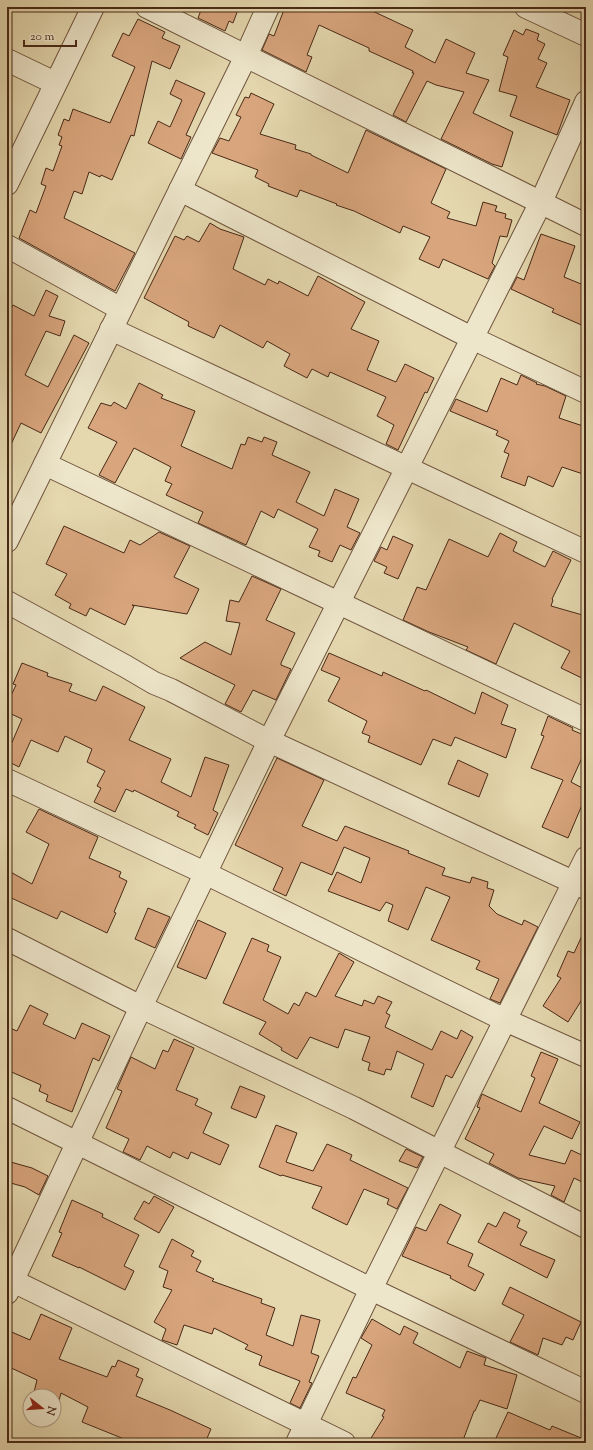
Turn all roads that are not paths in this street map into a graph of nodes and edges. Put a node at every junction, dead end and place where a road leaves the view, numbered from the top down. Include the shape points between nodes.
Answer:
1 (93, 7) edge
2 (147, 7) edge
3 (268, 7) edge
4 (526, 7) edge
5 (586, 35) edge
6 (246, 56) junction
7 (7, 60) edge
8 (55, 83) junction
9 (586, 102) edge
10 (7, 184) edge
11 (180, 190) junction
12 (541, 202) junction
13 (586, 225) edge
14 (7, 246) edge
15 (121, 309) junction
16 (111, 329) junction
17 (472, 338) junction
18 (586, 392) edge
19 (45, 464) junction
20 (407, 468) junction
21 (7, 541) edge
22 (586, 552) edge
23 (7, 602) edge
24 (339, 603) junction
25 (586, 720) edge
26 (269, 741) junction
27 (7, 780) edge
28 (586, 858) edge
29 (205, 873) junction
30 (580, 885) edge
31 (7, 939) edge
32 (141, 1007) junction
33 (505, 1020) junction
34 (586, 1056) edge
35 (7, 1108) edge
36 (78, 1143) junction
37 (440, 1152) junction
38 (586, 1227) edge
39 (9, 1284) edge
40 (371, 1289) junction
41 (586, 1392) edge
42 (301, 1434) edge
43 (344, 1443) edge

1 - 8 street
2 - 6 street
3 - 6 street
4 - 5 street
6 - 11 street
6 - 12 street
7 - 8 street
8 - 10 street
9 - 12 street
11 - 15 street
11 - 17 street
12 - 13 street
12 - 17 street
14 - 15 street
15 - 16 street
16 - 19 street
16 - 20 street
17 - 18 street
17 - 20 street
19 - 21 street
19 - 24 street
20 - 22 street
20 - 24 street
23 - 26 street via 154,683
24 - 25 street
24 - 26 street
26 - 29 street
26 - 30 street
27 - 29 street
28 - 30 street
29 - 32 street
29 - 33 street
30 - 33 street
31 - 32 street
32 - 36 street
32 - 37 street via 354,1108
33 - 34 street
33 - 37 street
35 - 36 street
36 - 39 street
36 - 40 street
37 - 38 street
37 - 40 street
39 - 42 street
40 - 41 street
40 - 42 street
42 - 43 street

